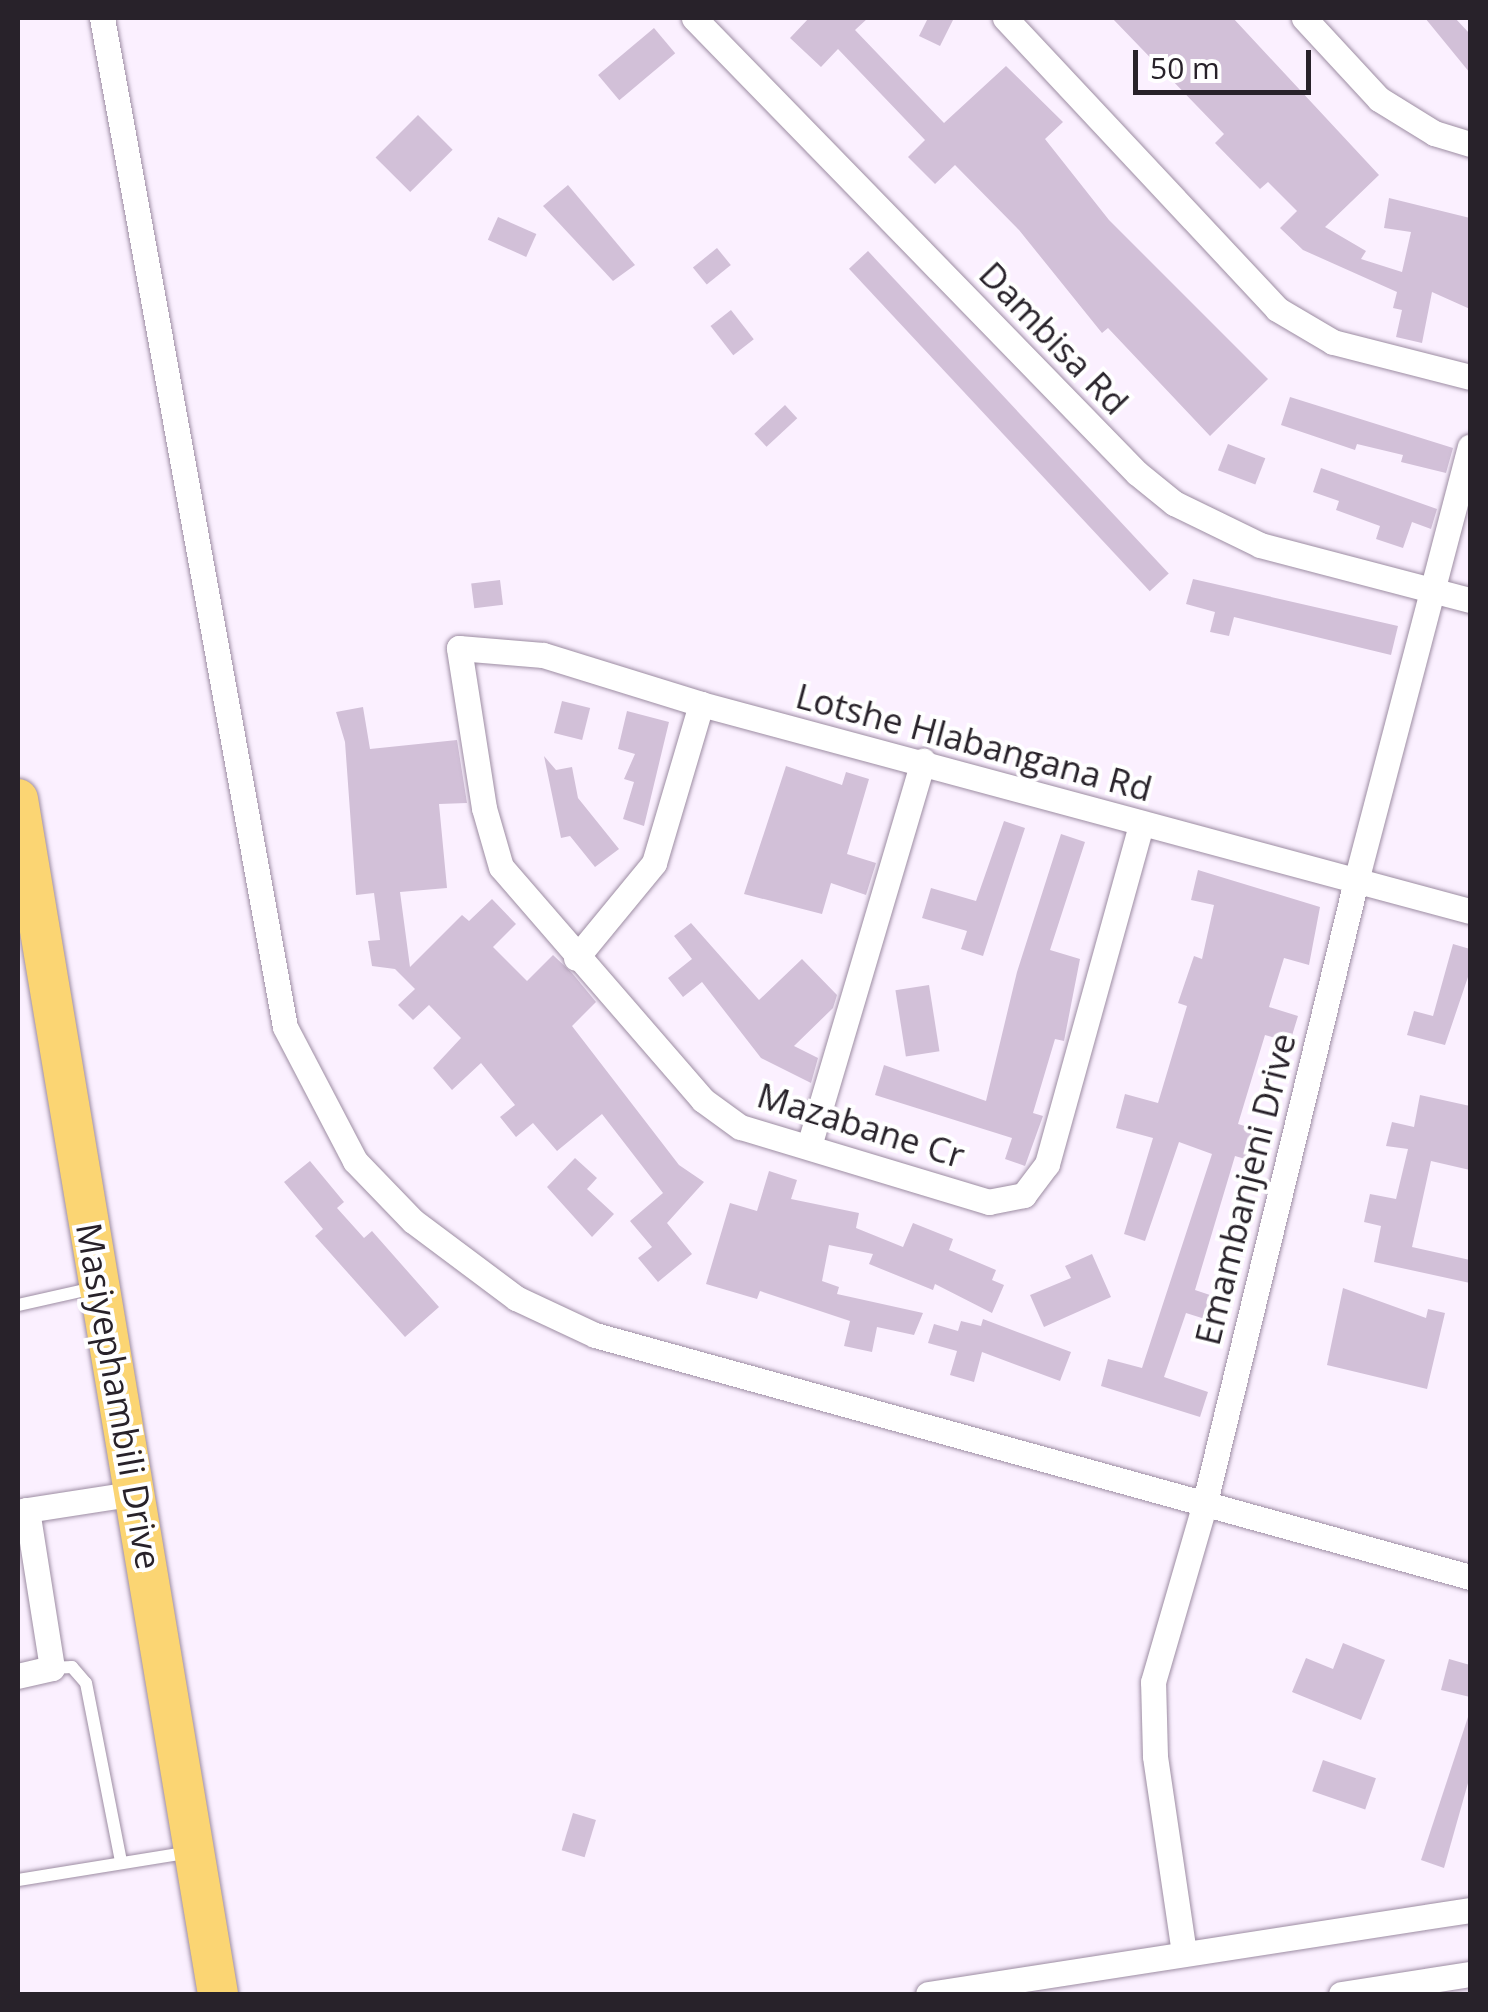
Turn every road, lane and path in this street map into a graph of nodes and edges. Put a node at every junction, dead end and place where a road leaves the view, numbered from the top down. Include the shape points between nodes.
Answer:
1 (102, 18) edge
2 (694, 18) edge
3 (1005, 18) edge
4 (1304, 18) edge
5 (1470, 144) edge
6 (1470, 377) edge
7 (1470, 447) edge
8 (1436, 592) junction
9 (1470, 600) edge
10 (459, 648) joint
11 (700, 704) junction
12 (923, 760) junction
13 (18, 799) edge
14 (1140, 825) junction
15 (1357, 877) junction
16 (1470, 910) edge
17 (576, 958) junction
18 (808, 1146) junction
19 (101, 1286) junction
20 (18, 1305) edge
21 (137, 1492) junction
22 (1204, 1506) junction
23 (22, 1511) edge
24 (1470, 1578) edge
25 (52, 1668) junction
26 (18, 1676) edge
27 (192, 1851) junction
28 (121, 1861) junction
29 (18, 1880) edge
30 (1470, 1910) edge
31 (1184, 1953) junction
32 (1470, 1974) edge
33 (218, 1994) edge
34 (928, 1994) edge
35 (1341, 1994) edge

1 - 22 street via 285,1027 355,1161 413,1221 516,1298 595,1335
2 - 8 street, Dambisa Rd via 1137,474 1174,503 1260,545
3 - 6 street via 1277,310 1333,342
4 - 5 street via 1379,99 1434,133
7 - 8 street, Emambanjeni Drive
8 - 9 street, Dambisa Rd
8 - 15 street, Emambanjeni Drive
10 - 11 street, Lotshe Hlabangana Rd via 543,655
10 - 17 street, Mazabane Cr via 484,808 501,868
11 - 12 street, Lotshe Hlabangana Rd
11 - 17 street via 654,863
12 - 14 street, Lotshe Hlabangana Rd
12 - 18 street
13 - 19 main road, Masiyephambili Drive
14 - 15 street, Lotshe Hlabangana Rd
14 - 18 street, Mazabane Cr via 1038,1183 1024,1195 989,1202
15 - 16 street, Lotshe Hlabangana Rd
15 - 22 street, Emambanjeni Drive
17 - 18 street, Mazabane Cr via 722,1116
19 - 20 lane
19 - 21 main road, Masiyephambili Drive
21 - 23 street
21 - 27 main road, Masiyephambili Drive
22 - 24 street
22 - 31 street, Emambanjeni Drive via 1153,1682 1155,1756
23 - 25 street
25 - 26 street
25 - 28 lane via 72,1667 86,1684
27 - 28 lane
27 - 33 main road, Masiyephambili Drive
28 - 29 lane
30 - 31 street
31 - 34 street
32 - 35 street

